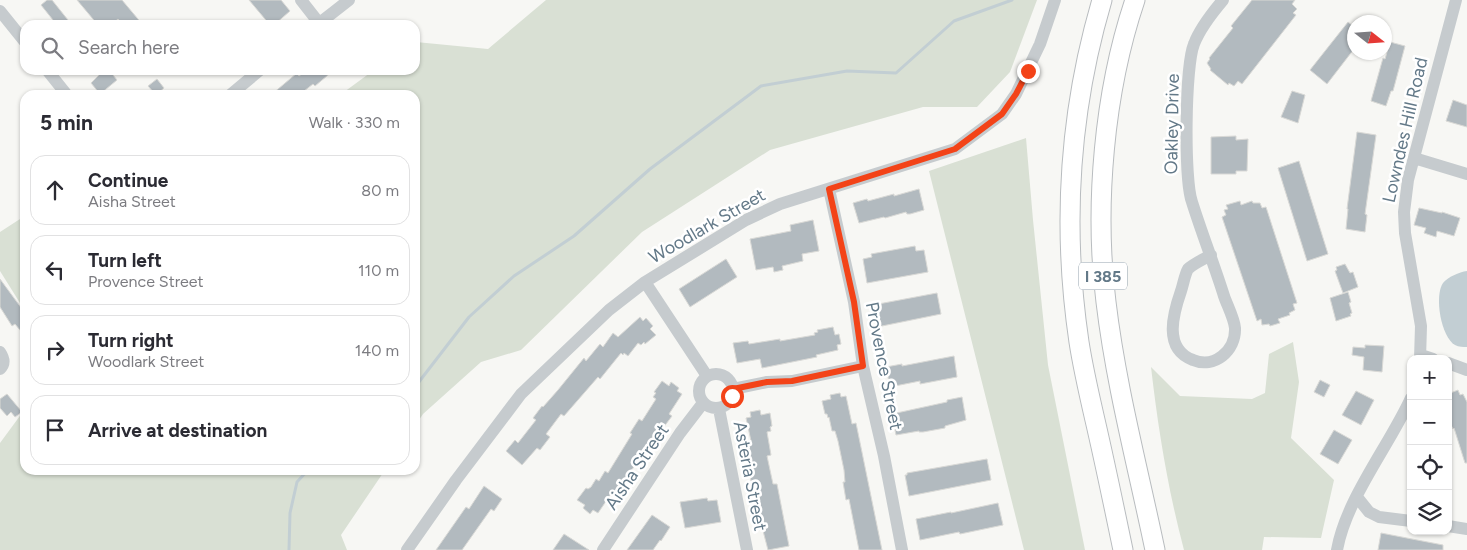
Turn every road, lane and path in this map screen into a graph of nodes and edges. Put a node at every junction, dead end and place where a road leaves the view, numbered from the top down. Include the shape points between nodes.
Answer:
1 (301, 0) edge
2 (349, 0) edge
3 (1056, 0) edge
4 (1102, 0) edge
5 (1135, 0) edge
6 (1223, 0) edge
7 (1456, 0) edge
8 (0, 11) edge
9 (315, 20) edge
10 (323, 20) edge
11 (20, 36) edge
12 (51, 75) edge
13 (254, 75) edge
14 (63, 90) edge
15 (236, 90) edge
16 (1414, 158) junction
17 (1467, 174) edge
18 (829, 189) junction
19 (1210, 255) junction
20 (645, 282) junction
21 (0, 352) edge
22 (1425, 355) edge
23 (1452, 364) edge
24 (863, 366) junction
25 (0, 369) edge
26 (1467, 370) edge
27 (707, 376) junction
28 (733, 389) junction
29 (1410, 400) edge
30 (703, 404) junction
31 (719, 409) junction
32 (1357, 497) junction
33 (1407, 520) edge
34 (1452, 526) edge
35 (1467, 528) edge
36 (406, 550) edge
37 (603, 550) edge
38 (747, 550) edge
39 (902, 550) edge
40 (1124, 550) edge
41 (1155, 550) edge
42 (1337, 550) edge

1 - 9 street
2 - 10 street
3 - 18 street, Woodlark Street via 1028,71 1002,114 955,149
4 - 40 highway, I 385 via 1082,81 1075,127 1070,246 1082,362
5 - 41 highway, I 385 via 1123,40 1107,127 1101,252 1113,351
6 - 19 street, Oakley Drive via 1193,45 1188,78 1188,176 1191,199
7 - 16 street, Lowndes Hill Road
8 - 11 street
12 - 14 street
13 - 15 street
16 - 17 street
16 - 22 street, Lowndes Hill Road via 1408,180 1404,226
18 - 20 street, Woodlark Street via 780,204 746,220
18 - 24 street, Provence Street via 854,302
19 - 19 street, Oakley Drive via 1235,328 1232,345 1220,359 1205,364 1181,354 1173,340 1173,321 1188,269
20 - 27 street
20 - 36 street, Woodlark Street via 609,310 521,394
21 - 25 street via 4,360
23 - 26 street
24 - 28 street
24 - 39 street, Provence Street
27 - 28 street via 721,374
27 - 30 street via 699,386
28 - 31 street via 731,400
29 - 32 street
30 - 31 street
30 - 37 street, Aisha Street
31 - 38 street, Asteria Street
32 - 33 street via 1369,512 1379,517
32 - 42 street via 1343,526
34 - 35 street

